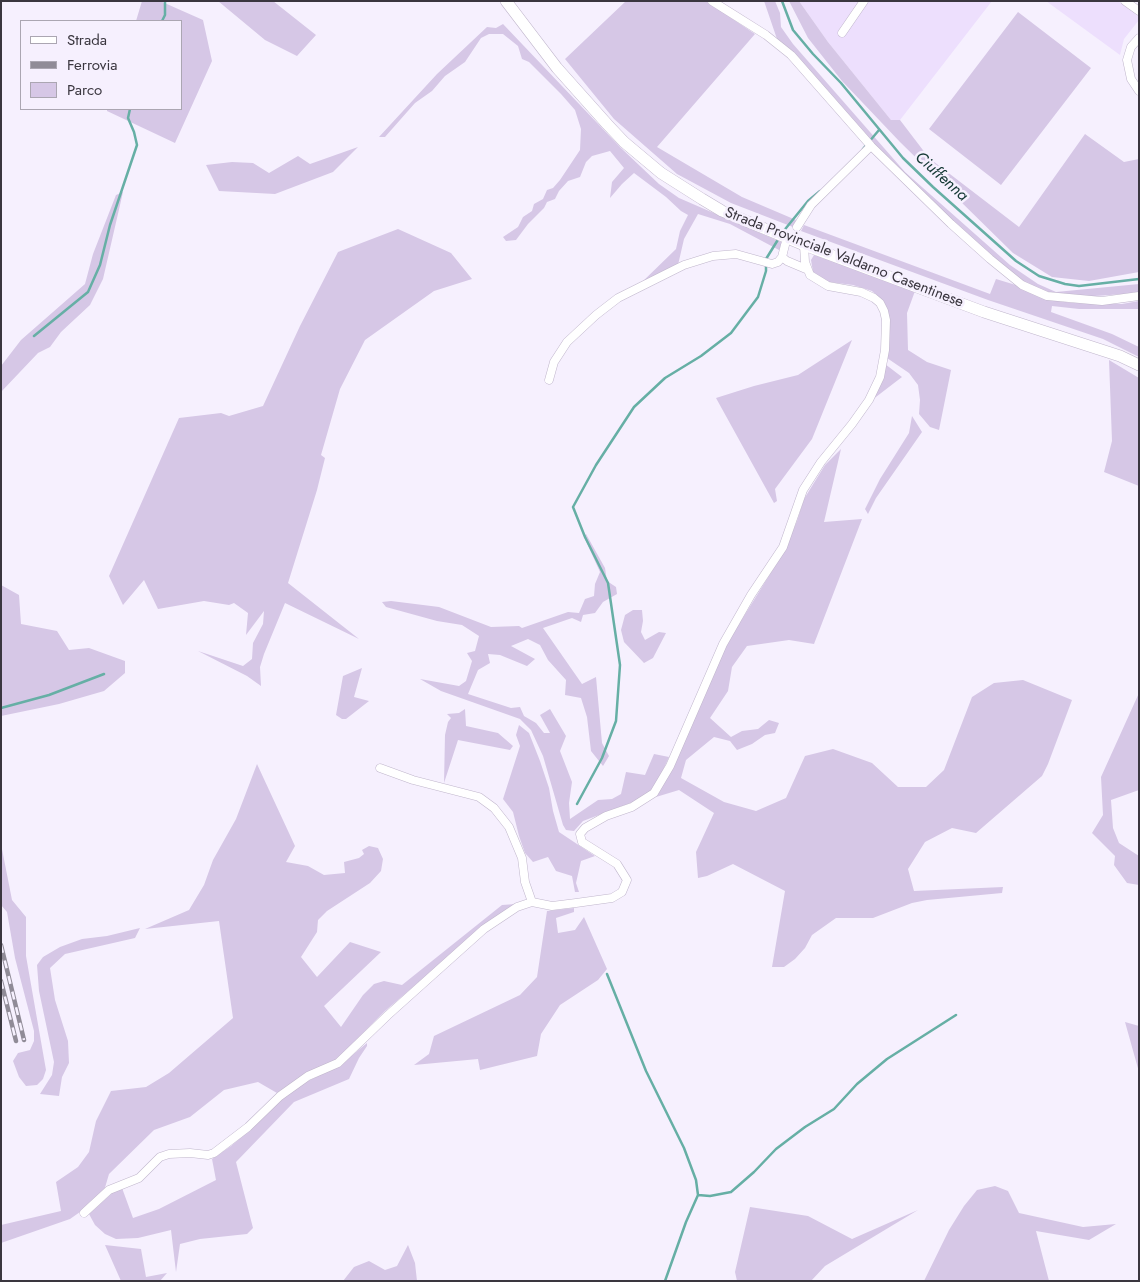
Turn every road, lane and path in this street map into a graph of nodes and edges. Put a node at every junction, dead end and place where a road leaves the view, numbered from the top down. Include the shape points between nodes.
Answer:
1 (506, 1) edge
2 (712, 1) edge
3 (864, 1) edge
4 (1125, 1) edge
5 (1139, 11) edge
6 (842, 33) dead end
7 (1139, 38) edge
8 (1139, 91) edge
9 (871, 146) junction
10 (797, 227) dead end
11 (785, 245) dead end
12 (804, 245) junction
13 (782, 257) junction
14 (806, 269) junction
15 (1139, 296) edge
16 (1139, 365) edge
17 (549, 380) dead end
18 (380, 768) dead end
19 (532, 902) junction
20 (84, 1213) dead end

1 - 12 main road, Strada Provinciale Valdarno Casentinese via 590,106 624,142 661,173 722,211
2 - 9 street via 791,55
3 - 6 street
4 - 5 street
7 - 8 street via 1131,47 1127,60 1130,79
9 - 10 street via 811,205
9 - 15 street via 977,248 1022,285 1047,296 1102,301
11 - 13 street
12 - 14 street
12 - 16 main road, Strada Provinciale Valdarno Casentinese
13 - 14 street
13 - 17 street via 772,264 736,254 713,256 684,265 618,298 567,342 554,362
14 - 19 street via 828,286 861,292 880,303 886,320 880,377 869,400 803,490 783,547 724,641 670,766 654,793 632,807 606,816 580,834 582,842 617,864 626,880 622,892 612,898 552,906
18 - 19 street via 479,797 494,808 509,827 522,858
19 - 20 street via 517,907 484,929 338,1063 308,1076 280,1096 248,1127 214,1153 160,1157 139,1178 109,1190

